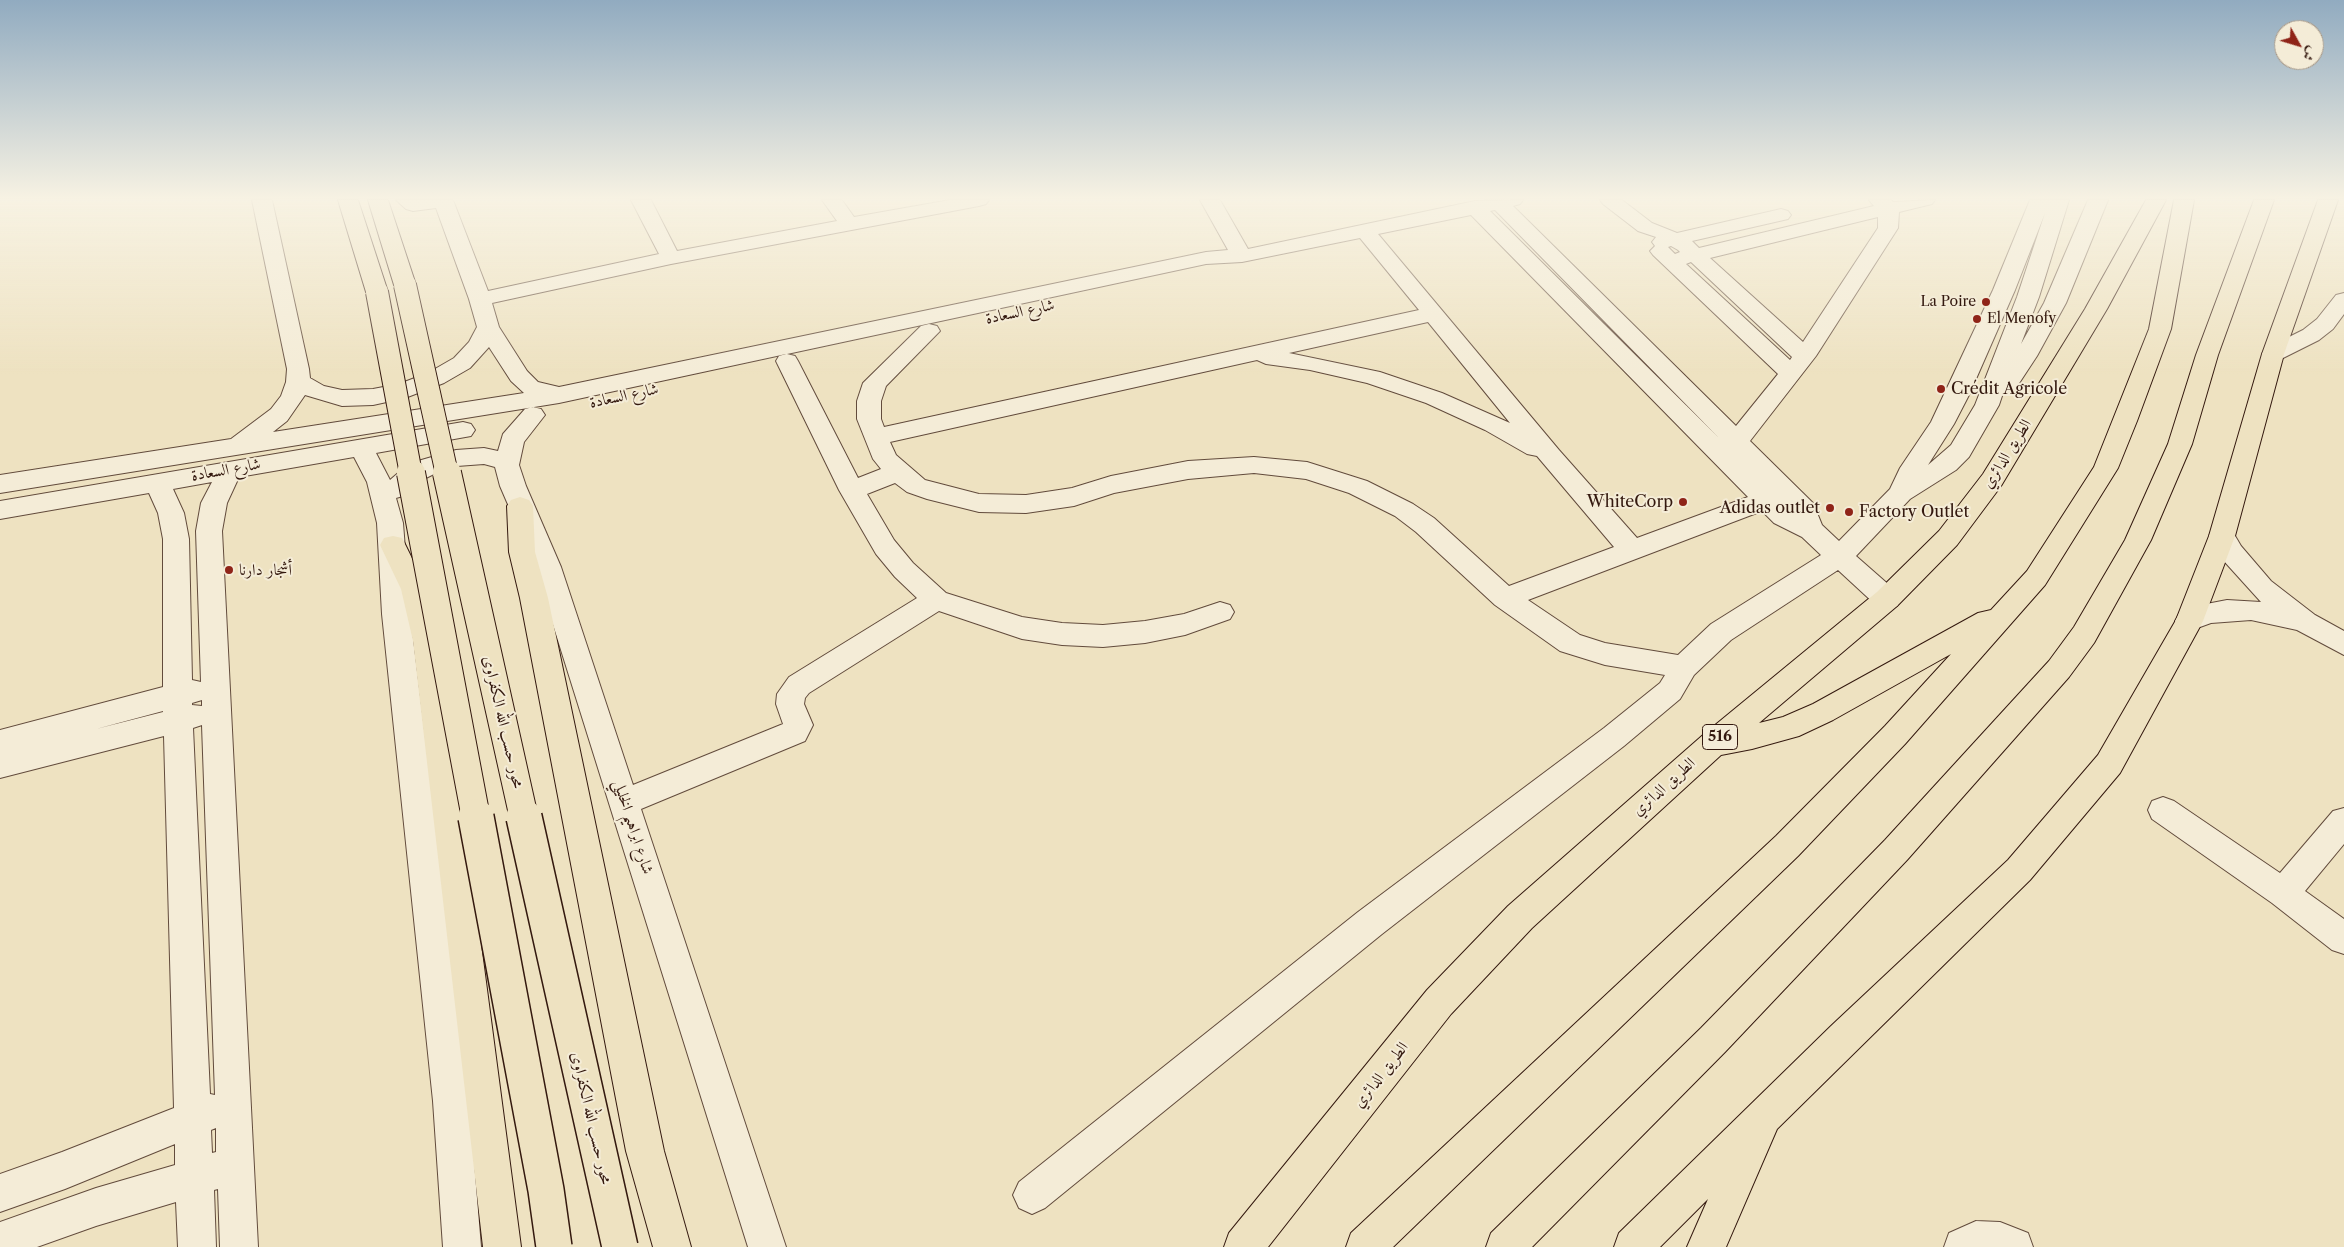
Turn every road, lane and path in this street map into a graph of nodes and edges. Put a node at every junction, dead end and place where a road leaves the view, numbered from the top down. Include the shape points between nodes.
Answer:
1 (275, 258) edge
2 (376, 258) edge
3 (387, 258) edge
4 (465, 258) edge
5 (670, 258) edge
6 (1205, 258) edge
7 (1237, 258) edge
8 (1387, 258) edge
9 (1526, 258) edge
10 (1560, 258) edge
11 (1668, 258) edge
12 (1682, 258) edge
13 (1698, 258) edge
14 (1868, 258) edge
15 (2017, 258) edge
16 (2041, 258) edge
17 (2073, 258) edge
18 (2124, 258) edge
19 (2173, 258) edge
20 (2243, 258) edge
21 (2307, 258) edge
22 (1670, 261) junction
23 (391, 289) junction
24 (2004, 290) junction
25 (2028, 296) junction
26 (480, 299) junction
27 (2344, 300) edge
28 (1433, 314) junction
29 (488, 327) junction
30 (929, 331) junction
31 (1246, 354) junction
32 (2272, 354) junction
33 (1805, 356) junction
34 (787, 362) junction
35 (1791, 374) junction
36 (298, 382) junction
37 (559, 395) junction
38 (1987, 405) junction
39 (533, 415) junction
40 (875, 437) junction
41 (1737, 441) junction
42 (361, 448) junction
43 (1550, 456) junction
44 (231, 458) junction
45 (507, 462) junction
46 (898, 472) junction
47 (157, 482) junction
48 (0, 484) edge
49 (852, 490) junction
50 (1901, 493) junction
51 (1765, 500) junction
52 (385, 502) junction
53 (520, 506) junction
54 (0, 510) edge
55 (1811, 530) junction
56 (2222, 536) junction
57 (392, 544) junction
58 (1632, 550) junction
59 (1839, 556) junction
60 (1505, 598) junction
61 (1887, 599) junction
62 (936, 600) junction
63 (2007, 610) junction
64 (1220, 612) dead end
65 (2189, 621) junction
66 (2305, 622) junction
67 (2344, 644) edge
68 (1684, 668) junction
69 (215, 698) junction
70 (178, 707) junction
71 (0, 742) edge
72 (1712, 744) junction
73 (0, 765) edge
74 (625, 802) junction
75 (2163, 810) dead end
76 (2344, 821) edge
77 (2283, 893) junction
78 (2344, 939) edge
79 (233, 1104) junction
80 (1766, 1114) junction
81 (194, 1118) junction
82 (236, 1164) junction
83 (195, 1177) junction
84 (0, 1193) edge
85 (1032, 1195) dead end
86 (501, 1230) edge
87 (0, 1241) edge
88 (197, 1247) edge
89 (239, 1247) edge
90 (462, 1247) edge
91 (554, 1247) edge
92 (620, 1247) edge
93 (672, 1247) edge
94 (767, 1247) edge
95 (1243, 1247) edge
96 (1365, 1247) edge
97 (1505, 1247) edge
98 (1634, 1247) edge
99 (1706, 1247) edge
100 (1963, 1247) edge
101 (2014, 1247) edge

1 - 36 street via 296,356
2 - 23 main road, محور حسب الله الكفراوى
3 - 23 main road, محور حسب الله الكفراوى
4 - 26 street
5 - 26 street
6 - 37 street, شارع السعادة
7 - 30 street, شارع السعادة via 1190,275
8 - 28 street
9 - 51 street
10 - 41 street
11 - 22 street
12 - 22 street
13 - 33 street
14 - 33 street
15 - 24 street
16 - 25 street
17 - 38 street via 2050,310 2009,383
18 - 61 main road, الطريق الدائري / 516 via 1992,480 1948,538
19 - 63 main road, 516 via 2160,329 2106,468 2036,578
20 - 97 main road via 2207,355 2180,444 2138,540 2084,635 2059,669 1896,850 1713,1040
21 - 32 main road
22 - 35 street
23 - 91 main road, محور حسب الله الكفراوى, bridge
23 - 92 main road, محور حسب الله الكفراوى, bridge
24 - 25 street
24 - 50 street via 1957,395
25 - 38 street
26 - 29 street
27 - 32 street via 2325,324 2311,335
28 - 31 street
28 - 43 street
29 - 36 street via 479,345 462,362 436,378 406,390 373,397 342,398 317,392
29 - 37 street via 519,376 530,387
30 - 34 street, شارع السعادة
30 - 40 street via 875,383 869,401 869,419
31 - 40 street
31 - 43 street via 1310,363 1372,377 1434,398 1493,424
32 - 56 main road
33 - 35 street
34 - 39 street, شارع السعادة
34 - 49 street
35 - 41 street
36 - 44 street via 292,398 278,415
37 - 44 street, شارع السعادة
38 - 50 street via 1960,451 1947,464
39 - 42 street, شارع السعادة
39 - 45 street, شارع ابراهيم الخليلي via 512,440
40 - 46 street via 885,458
41 - 55 street via 1804,509
42 - 44 street, شارع السعادة
42 - 52 street via 379,482
43 - 58 street
44 - 47 street, شارع السعادة
44 - 48 street, شارع السعادة
44 - 69 street via 214,503 209,531
45 - 52 street via 478,456 441,461 407,478
45 - 53 street, شارع ابراهيم الخليلي
46 - 49 street
46 - 60 street via 916,486 936,493 1003,504 1050,501 1130,480 1188,470 1254,465 1307,472 1358,487 1404,510
47 - 54 street, شارع السعادة
47 - 70 street via 167,500 174,525
49 - 62 street via 885,547
50 - 59 street
51 - 55 street via 1783,518
51 - 58 street
52 - 57 street
53 - 74 street, شارع ابراهيم الخليلي via 548,567
53 - 93 main road via 522,552 536,608 644,1151
55 - 59 street
56 - 65 main road
56 - 66 street via 2256,582
57 - 86 main road via 414,589 427,641
57 - 90 street via 396,614 451,1101
58 - 60 street
59 - 61 street
59 - 68 street via 1721,632
60 - 68 street via 1554,634 1587,650
61 - 72 main road, الطريق الدائري / 516
62 - 64 street via 1022,628 1078,635 1145,632 1185,624
62 - 74 street via 798,685 791,694 790,704 798,725 795,732
63 - 72 main road, 516 via 1823,712 1789,727
63 - 96 main road, 516 via 1895,735 1786,846
65 - 66 street via 2206,613 2251,610
65 - 80 main road via 2109,764 2019,870
66 - 67 street
68 - 85 street via 1670,691 1614,737 1370,923
69 - 70 street
69 - 79 street
70 - 71 street
70 - 73 street
70 - 81 street
72 - 95 main road, الطريق الدائري / 516 via 1520,917 1439,1002
74 - 94 street, شارع ابراهيم الخليلي
75 - 77 street
76 - 77 street
77 - 78 street
79 - 81 street
79 - 82 street
80 - 98 main road
80 - 99 main road
81 - 83 street
81 - 84 street
82 - 83 street
82 - 89 street
83 - 87 street
83 - 88 street
100 - 101 street via 1976,1240 2000,1241

